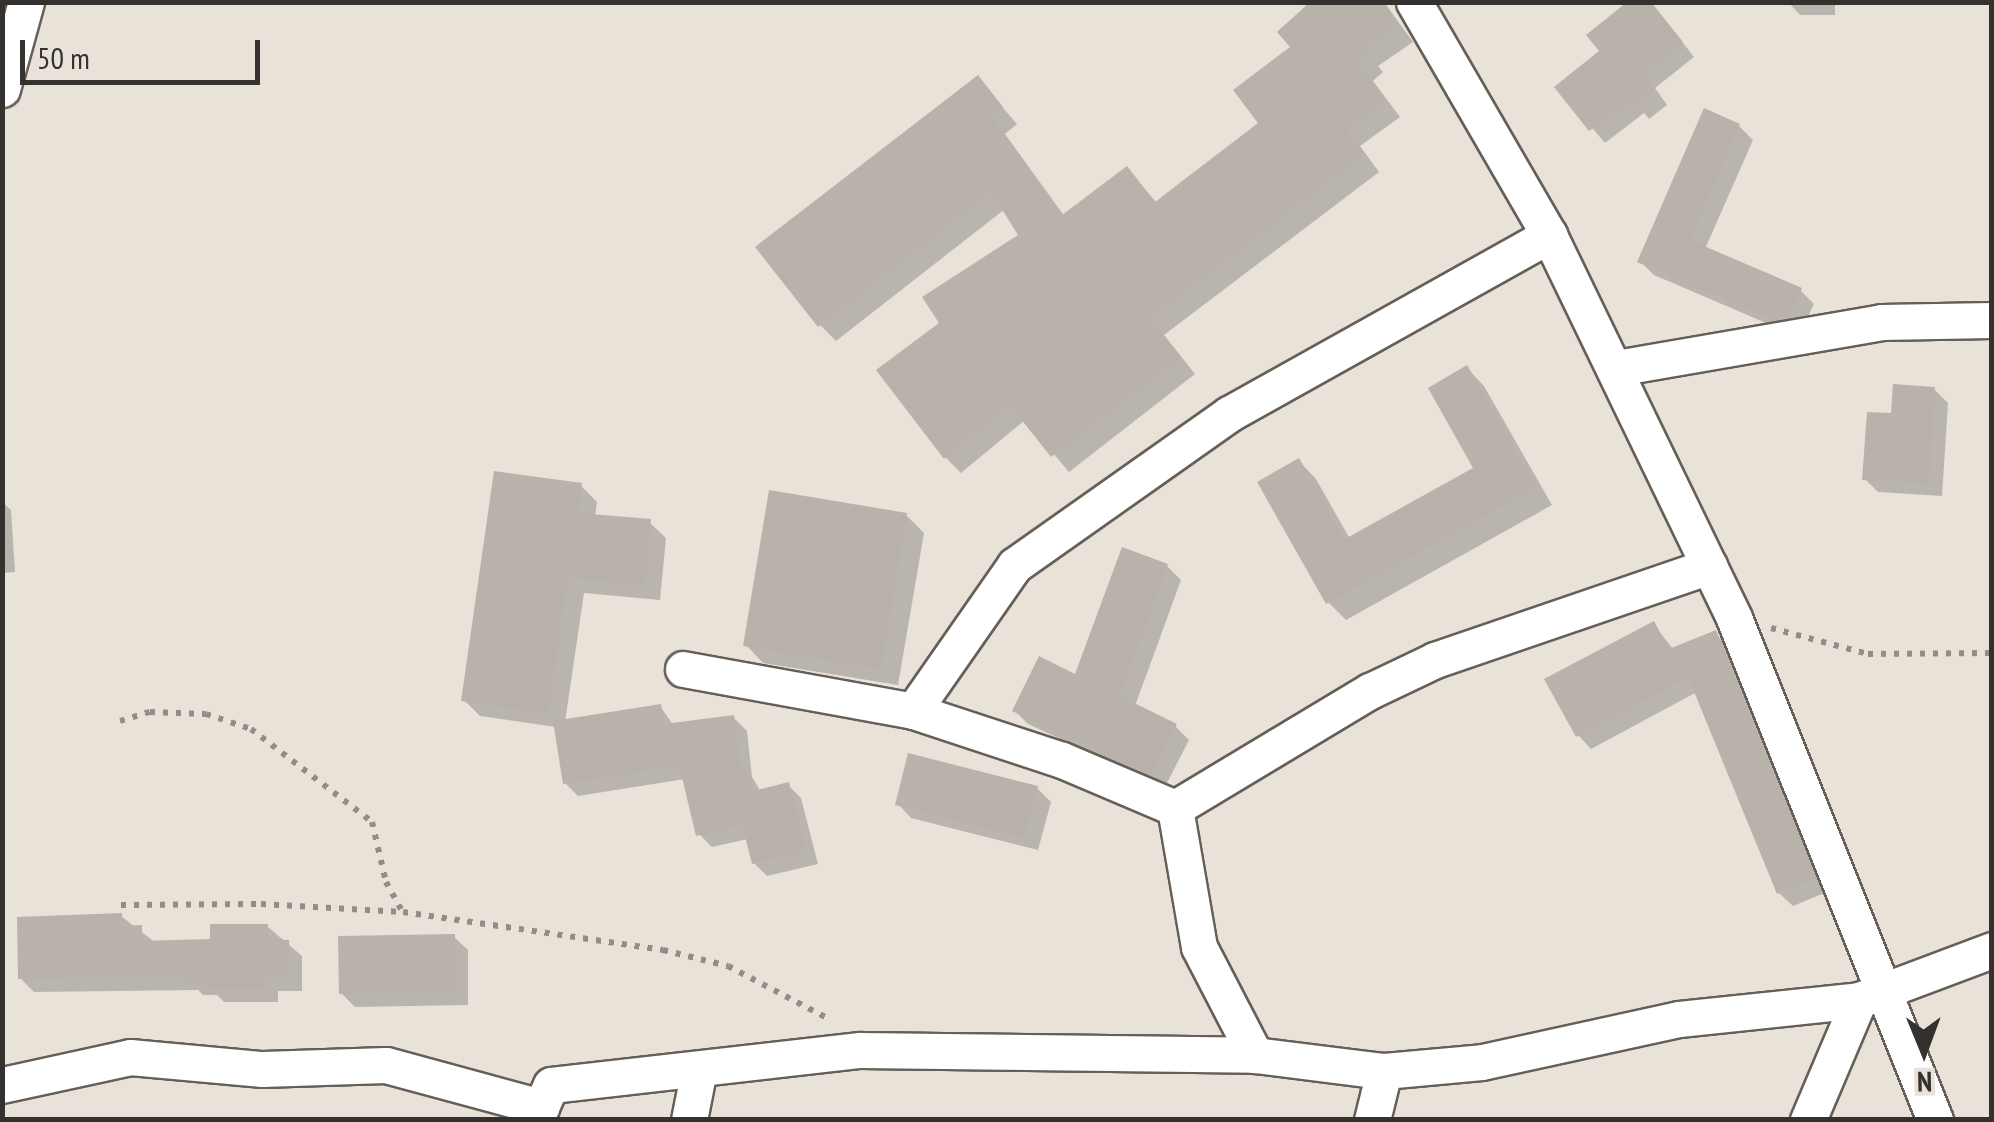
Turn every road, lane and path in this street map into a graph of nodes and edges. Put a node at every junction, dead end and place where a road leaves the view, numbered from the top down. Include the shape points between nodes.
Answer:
1 (26, 2) edge
2 (1414, 2) edge
3 (2, 88) edge
4 (1550, 235) junction
5 (1991, 320) edge
6 (1616, 368) junction
7 (1710, 566) junction
8 (1734, 618) junction
9 (1992, 652) edge
10 (683, 669) dead end
11 (914, 711) junction
12 (120, 721) dead end
13 (1175, 808) junction
14 (120, 906) dead end
15 (403, 912) junction
16 (1992, 950) edge
17 (1873, 996) junction
18 (860, 1050) junction
19 (1256, 1055) junction
20 (699, 1069) junction
21 (1384, 1071) junction
22 (2, 1085) edge
23 (689, 1120) edge
24 (1372, 1120) edge
25 (1808, 1120) edge
26 (1935, 1120) edge

1 - 3 street
2 - 4 street
4 - 6 street
4 - 11 street via 1230,414 1015,565
5 - 6 street via 1881,322
6 - 7 street
7 - 8 street
7 - 13 street via 1435,660 1370,691
8 - 9 path via 1868,654
8 - 17 street
10 - 11 street
11 - 13 street via 1062,760
12 - 15 path via 150,712 206,714 251,729 372,822 386,882
13 - 19 street via 1200,947
14 - 15 path
15 - 18 path via 663,950 728,966 824,1013
16 - 17 street
17 - 21 street via 1679,1019 1482,1062
17 - 25 street
17 - 26 street
18 - 19 street
18 - 20 street
19 - 21 street
20 - 22 street via 551,1085 540,1107 386,1064 262,1069 130,1057
20 - 23 street
21 - 24 street

